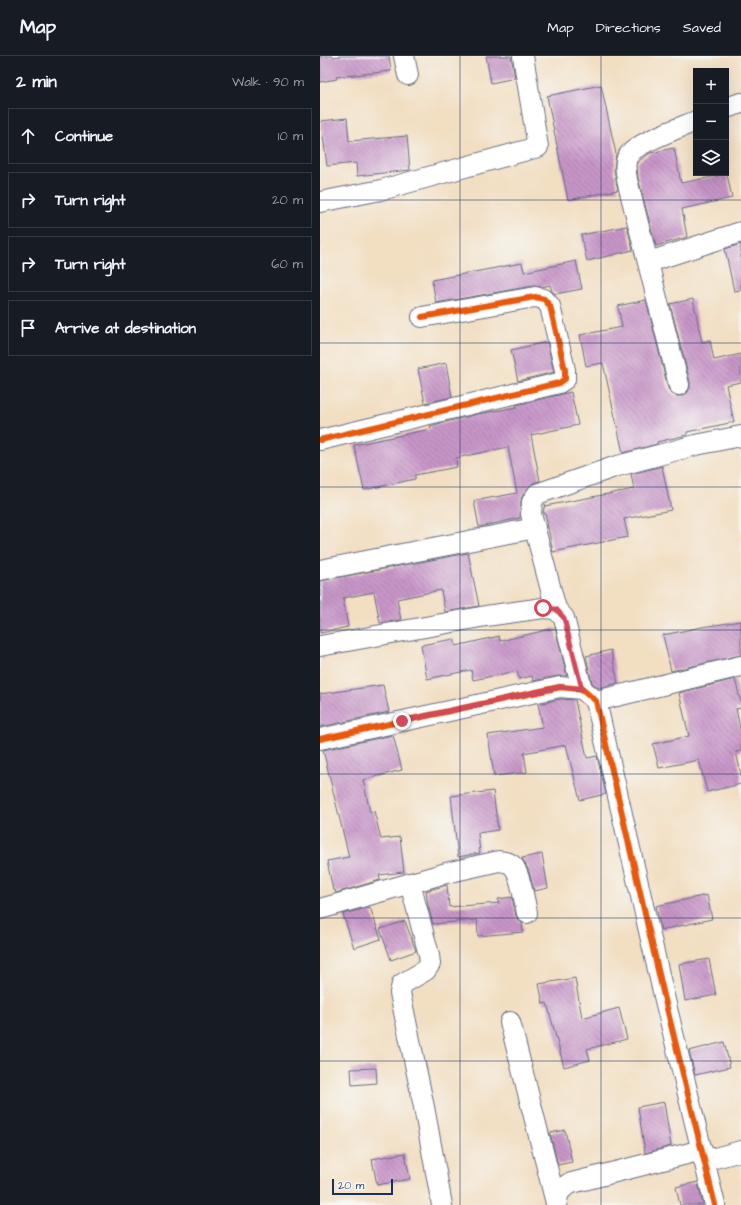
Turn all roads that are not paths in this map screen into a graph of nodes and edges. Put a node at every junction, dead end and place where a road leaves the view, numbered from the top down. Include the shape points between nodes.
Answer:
1 (523, 56) edge
2 (741, 103) edge
3 (729, 107) edge
4 (693, 122) edge
5 (320, 202) edge
6 (741, 232) edge
7 (649, 262) junction
8 (422, 317) dead end
9 (679, 384) dead end
10 (741, 436) edge
11 (320, 440) edge
12 (535, 528) junction
13 (320, 570) edge
14 (556, 609) junction
15 (320, 646) edge
16 (740, 670) edge
17 (589, 695) junction
18 (320, 739) edge
19 (410, 883) junction
20 (320, 909) edge
21 (527, 913) dead end
22 (510, 1022) dead end
23 (741, 1151) edge
24 (703, 1155) junction
25 (556, 1204) edge
26 (442, 1205) edge
27 (715, 1205) edge

1 - 5 street via 538,147 381,190
2 - 3 street
4 - 7 street via 637,147 628,156 625,165
6 - 7 street
7 - 9 street
8 - 11 street via 535,297 544,299 550,306 565,379 559,383
10 - 12 street via 614,467 538,494 532,502 531,514
12 - 13 street
12 - 14 street
14 - 15 street via 543,608 486,616
14 - 17 street via 564,618
16 - 17 street
17 - 18 street via 560,687
17 - 24 street
19 - 20 street
19 - 21 street via 499,861 507,862 514,867 518,875
19 - 26 street via 430,964 426,970 402,984 400,993
22 - 25 street
23 - 24 street
24 - 25 street via 568,1184 559,1192
24 - 27 street

